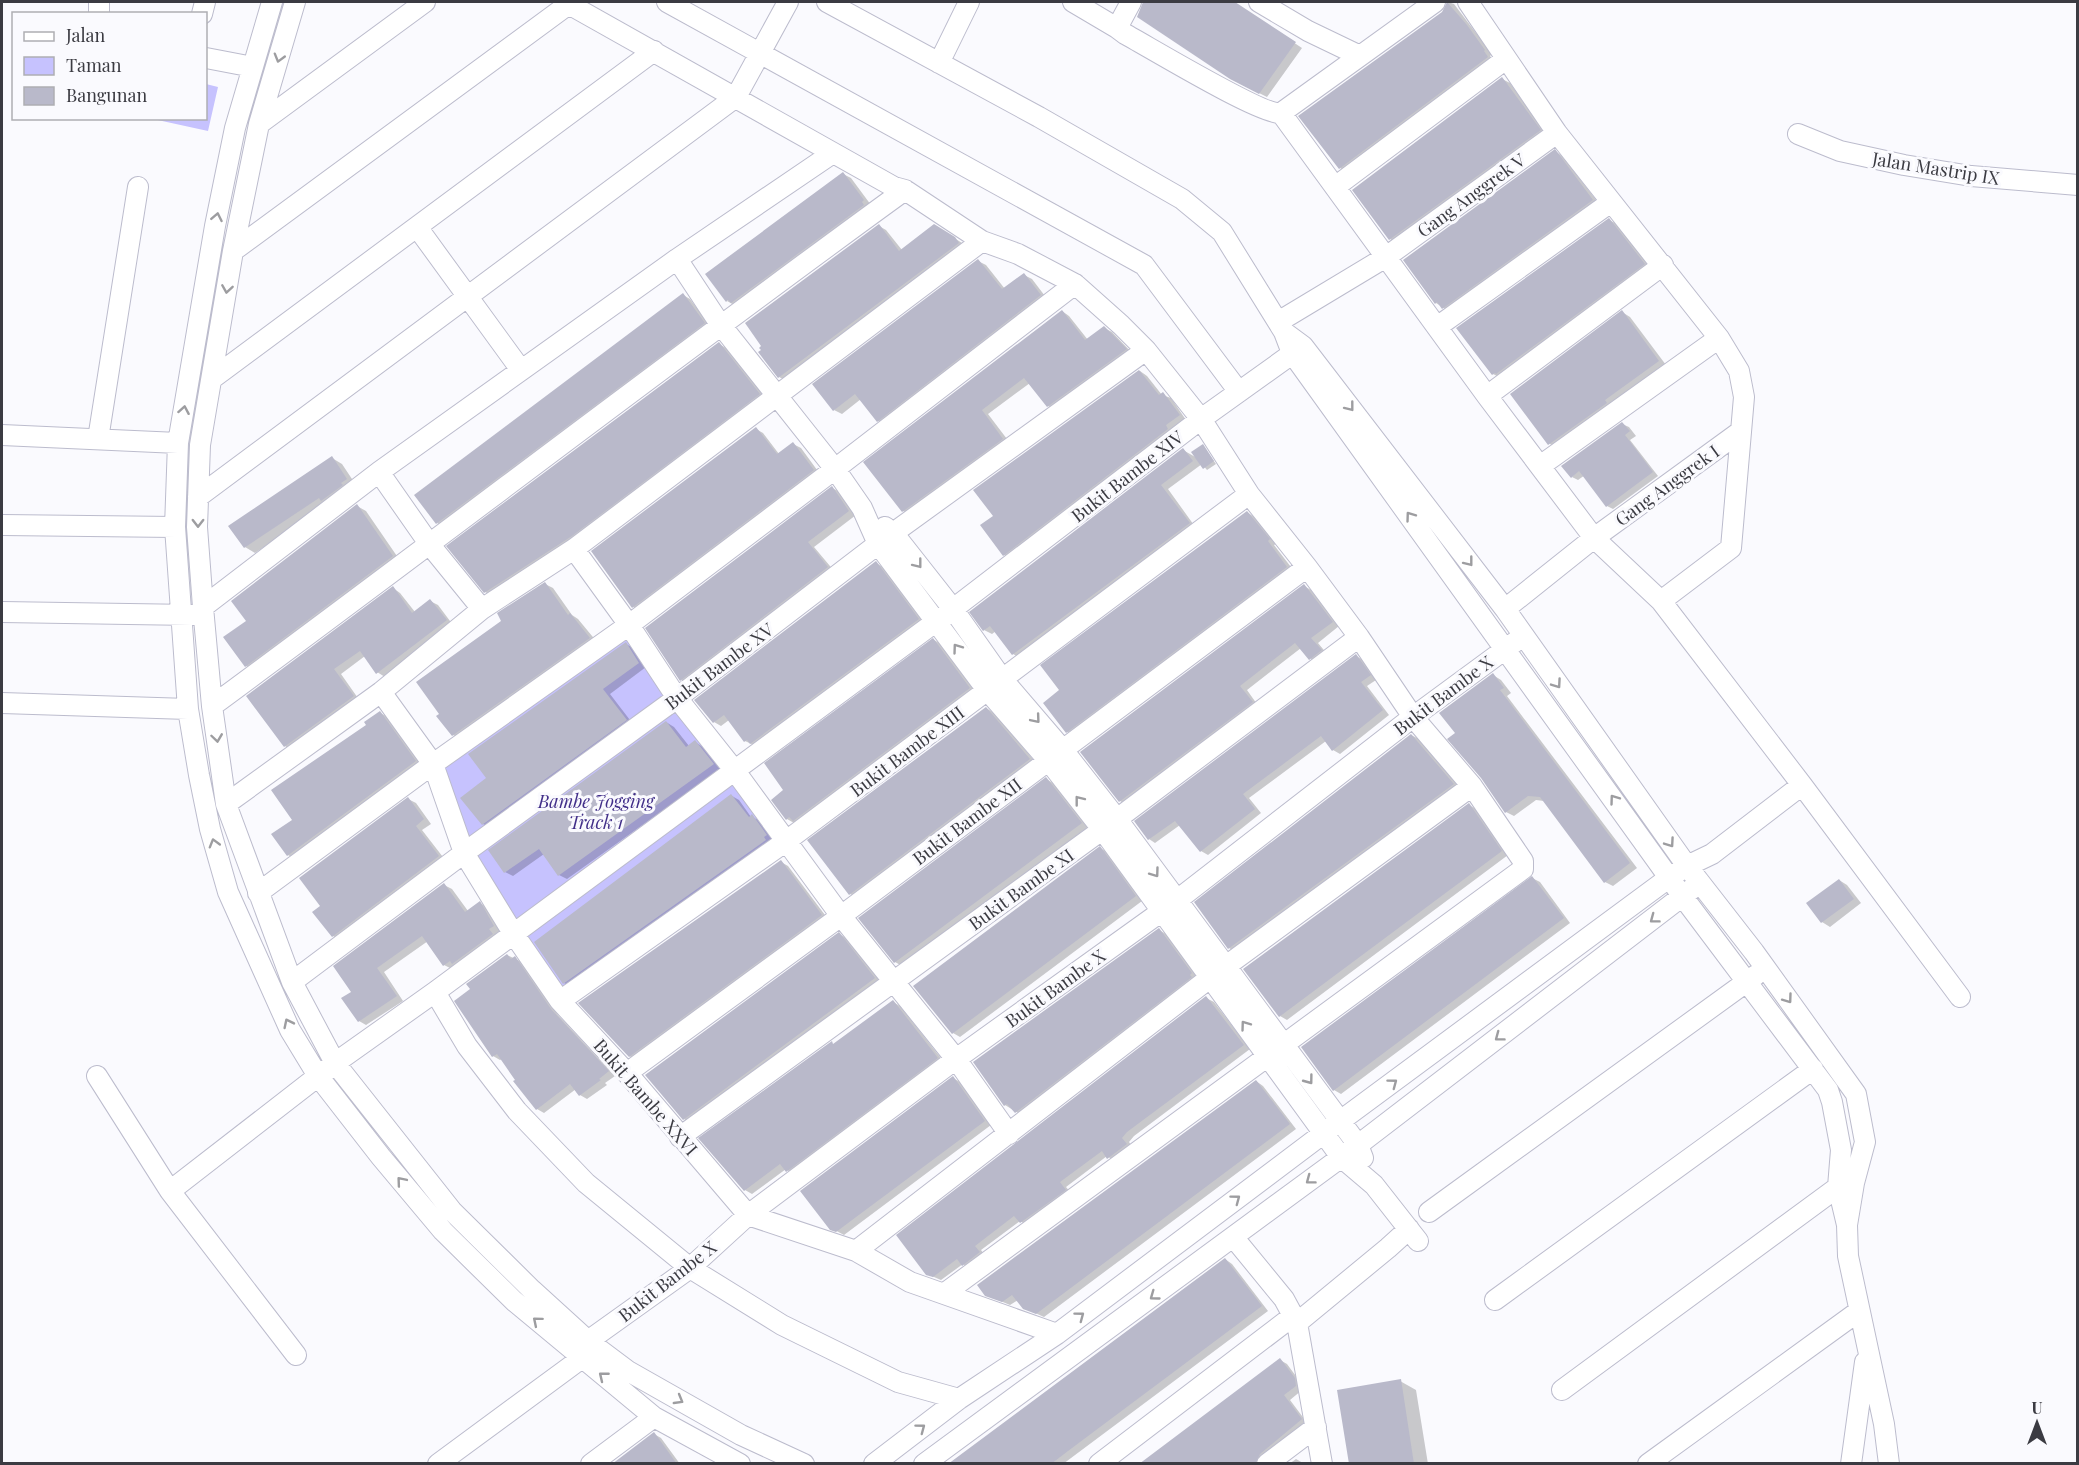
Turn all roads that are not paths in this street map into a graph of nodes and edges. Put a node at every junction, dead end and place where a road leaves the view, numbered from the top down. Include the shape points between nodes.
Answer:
1 (272, 2) edge
2 (295, 2) edge
3 (425, 2) edge
4 (667, 2) edge
5 (788, 2) edge
6 (827, 2) edge
7 (969, 2) edge
8 (1073, 2) edge
9 (1131, 2) edge
10 (1259, 2) edge
11 (1435, 2) edge
12 (1468, 2) edge
13 (567, 3) edge
14 (1117, 28) junction
15 (654, 51) junction
16 (760, 53) junction
17 (1360, 56) junction
18 (207, 58) edge
19 (1506, 59) junction
20 (939, 63) junction
21 (253, 67) junction
22 (736, 97) junction
23 (1281, 113) junction
24 (259, 124) junction
25 (1557, 133) junction
26 (1798, 134) dead end
27 (833, 153) junction
28 (2078, 185) edge
29 (138, 187) dead end
30 (1335, 187) junction
31 (905, 190) junction
32 (1611, 202) junction
33 (417, 227) junction
34 (982, 241) junction
35 (233, 251) junction
36 (1386, 256) junction
37 (677, 259) junction
38 (1663, 265) junction
39 (1075, 284) junction
40 (468, 297) junction
41 (720, 324) junction
42 (1281, 327) junction
43 (1437, 327) junction
44 (1719, 338) junction
45 (1298, 349) junction
46 (1146, 350) junction
47 (521, 370) junction
48 (213, 378) junction
49 (1239, 392) junction
50 (776, 395) junction
51 (1487, 396) junction
52 (1201, 419) junction
53 (1741, 431) junction
54 (2, 435) edge
55 (98, 439) junction
56 (178, 443) junction
57 (1540, 466) junction
58 (835, 469) junction
59 (379, 472) junction
60 (1249, 494) junction
61 (198, 497) junction
62 (2, 525) edge
63 (175, 527) junction
64 (1594, 538) junction
65 (886, 539) junction
66 (430, 545) junction
67 (574, 549) junction
68 (1307, 567) junction
69 (1661, 601) junction
70 (482, 609) junction
71 (1505, 609) junction
72 (203, 611) junction
73 (2, 612) edge
74 (180, 614) junction
75 (945, 615) junction
76 (628, 625) junction
77 (1523, 636) junction
78 (1359, 638) junction
79 (1506, 649) junction
80 (995, 685) junction
81 (381, 692) junction
82 (677, 698) junction
83 (2, 703) edge
84 (212, 706) junction
85 (188, 709) junction
86 (1413, 717) junction
87 (1055, 755) junction
88 (433, 764) junction
89 (735, 771) junction
90 (1802, 785) junction
91 (1472, 786) junction
92 (226, 804) junction
93 (1110, 824) junction
94 (785, 842) junction
95 (464, 853) junction
96 (1712, 854) junction
97 (1687, 866) junction
98 (1670, 877) junction
99 (1700, 882) junction
100 (258, 893) junction
101 (1683, 897) junction
102 (1169, 906) junction
103 (842, 916) junction
104 (513, 933) junction
105 (1766, 968) junction
106 (1218, 973) junction
107 (894, 980) junction
108 (1747, 981) junction
109 (292, 982) junction
110 (435, 992) junction
111 (1960, 997) dead end
112 (560, 1001) junction
113 (1275, 1051) junction
114 (956, 1059) junction
115 (335, 1063) junction
116 (1813, 1069) junction
117 (627, 1073) junction
118 (97, 1076) dead end
119 (318, 1076) junction
120 (1856, 1094) junction
121 (1832, 1102) junction
122 (1340, 1122) junction
123 (1324, 1133) junction
124 (1009, 1134) junction
125 (680, 1137) junction
126 (1864, 1142) junction
127 (1358, 1145) junction
128 (1840, 1150) junction
129 (1341, 1157) junction
130 (1374, 1185) junction
131 (1846, 1185) junction
132 (170, 1191) junction
133 (1429, 1212) dead end
134 (748, 1215) junction
135 (1234, 1238) junction
136 (856, 1251) junction
137 (690, 1268) junction
138 (945, 1293) junction
139 (1495, 1300) dead end
140 (1859, 1311) junction
141 (1295, 1319) junction
142 (1057, 1334) junction
143 (1867, 1348) junction
144 (585, 1349) junction
145 (296, 1355) dead end
146 (1562, 1389) dead end
147 (959, 1399) junction
148 (654, 1417) junction
149 (1316, 1426) junction
150 (736, 1463) edge
151 (438, 1464) edge
152 (591, 1464) edge
153 (804, 1464) edge
154 (874, 1464) edge
155 (924, 1464) edge
156 (1099, 1464) edge
157 (1267, 1464) edge
158 (1322, 1464) edge
159 (1648, 1464) edge
160 (1851, 1464) edge
161 (1889, 1464) edge

1 - 21 street
2 -> 24 street
3 - 24 street
4 - 16 street
5 - 16 street
6 - 20 street
7 - 20 street
8 - 14 street
9 - 14 street
10 - 17 street
11 - 17 street
12 - 19 street
13 - 15 street
13 - 35 street
14 - 23 street via 1244,100
15 - 22 street
15 - 33 street
16 - 22 street
16 - 49 street via 1144,265
17 - 23 street
18 - 21 street
19 - 25 street
19 - 30 street
20 - 42 street via 1182,199 1222,232
56 -> 21 street via 215,226 235,128
22 - 27 street
22 - 40 street
23 - 30 street
24 - 35 street
25 - 32 street
25 - 36 street, Gang Anggrek V
26 - 28 street, Jalan Mastrip IX via 1840,151 1904,165 1971,176
27 - 31 street
27 - 37 street
29 - 55 street
30 - 36 street
31 - 34 street
31 - 41 street
32 - 38 street
32 - 43 street
33 - 40 street
33 - 48 street
34 - 39 street via 1018,254
34 - 50 street
35 -> 48 street
36 - 42 street, Gang Anggrek V
36 - 43 street
37 - 41 street
37 - 47 street
38 - 44 street
38 - 51 street
39 - 46 street
39 - 58 street
40 - 47 street
40 - 61 street
41 - 50 street
41 - 66 street
42 - 45 street
43 - 51 street
44 - 53 street via 1743,383
44 - 57 street
45 - 49 street, Bukit Bambe XIV
45 -> 71 street
79 -> 45 street
46 - 52 street
46 - 65 street, Bukit Bambe XV
47 - 59 street
48 - 61 street via 200,445
49 - 52 street, Bukit Bambe XIV
50 - 58 street
50 - 67 street
51 - 57 street
52 - 60 street
52 - 75 street, Bukit Bambe XIV
53 - 64 street, Gang Anggrek I
53 - 69 street via 1731,548
54 - 55 street
55 - 56 street
56 - 63 street
57 - 64 street
58 - 65 street
58 - 76 street
59 - 66 street
59 - 72 street
60 - 68 street
60 - 80 street, Bukit Bambe XIII
61 -> 72 street
62 - 63 street
63 - 74 street
64 - 69 street
64 - 71 street, Gang Anggrek I
65 - 75 street
65 - 82 street, Bukit Bambe XV
66 - 70 street
66 - 84 street
67 - 70 street
67 - 76 street
68 - 78 street
68 - 87 street, Bukit Bambe XII
69 - 90 street
70 - 81 street
71 - 77 street
72 - 74 street
72 - 84 street
73 - 74 street
74 - 85 street
75 - 80 street
75 - 89 street, Bukit Bambe XIV
76 - 82 street
76 - 88 street
77 - 79 street, Bukit Bambe X
77 -> 97 street
78 - 86 street
78 - 93 street, Bukit Bambe XI
79 - 86 street, Bukit Bambe X
98 -> 79 street
80 - 87 street
80 - 94 street, Bukit Bambe XIII
81 - 88 street, Bukit Bambe XXVI
81 - 92 street
82 - 89 street
82 - 95 street, Bukit Bambe XV
83 - 85 street
84 -> 92 street
119 -> 85 street via 290,1030 228,892 210,829
86 - 91 street
86 - 102 street, Bukit Bambe X
87 - 93 street
87 - 103 street, Bukit Bambe XII
88 - 95 street, Bukit Bambe XXVI
88 - 100 street
89 - 94 street
89 - 104 street, Bukit Bambe XIV
90 - 96 street
90 - 111 street
91 - 106 street
91 - 113 street via 1522,859 1522,869
92 - 100 street
93 - 102 street
93 - 107 street, Bukit Bambe XI
94 - 103 street
94 - 112 street, Bukit Bambe XIII
95 - 104 street, Bukit Bambe XXVI
95 - 109 street, Bukit Bambe XV
96 - 97 street
96 - 99 street
97 - 98 street
97 - 99 street
98 - 101 street
122 -> 98 street
99 - 101 street
99 - 105 street
100 - 109 street
101 - 108 street
101 -> 127 street
102 - 106 street
102 - 114 street, Bukit Bambe X
103 - 107 street
103 - 117 street, Bukit Bambe XII
104 - 110 street, Bukit Bambe XIV
104 - 112 street, Bukit Bambe XXVI
105 - 108 street
105 -> 120 street
106 - 113 street
106 - 124 street
107 - 114 street
107 - 125 street, Bukit Bambe XI
108 - 116 street
108 - 133 street
109 - 115 street
110 - 115 street, Bukit Bambe XIV
110 - 137 street via 467,1046 517,1111 586,1184
112 - 117 street, Bukit Bambe XXVI
113 -> 122 street
113 - 123 street
113 - 138 street
114 - 124 street
114 - 134 street, Bukit Bambe X
115 - 119 street, Bukit Bambe XIV
115 - 144 street via 452,1211
116 - 121 street
116 - 139 street
117 - 125 street, Bukit Bambe XXVI
118 - 132 street
119 - 132 street, Bukit Bambe XIV
144 -> 119 street via 514,1301 443,1231
120 - 121 street
120 - 126 street
121 - 128 street
122 - 123 street
122 - 127 street
123 - 129 street
142 -> 123 street
124 - 136 street
125 - 134 street, Bukit Bambe XXVI
126 - 128 street
126 - 131 street
127 - 129 street
127 - 130 street
128 - 131 street
129 - 130 street
129 -> 135 street
130 - 141 street via 1413,1235 1388,1248
131 - 140 street via 1848,1256
131 - 146 street
132 - 145 street
134 - 136 street
134 - 137 street, Bukit Bambe X
135 - 141 street via 1284,1299
135 -> 155 street
136 - 138 street via 910,1282
137 - 144 street, Bukit Bambe X
137 - 147 street via 782,1325 898,1382
138 - 142 street
140 - 143 street
140 - 159 street
141 - 149 street
141 - 156 street
142 - 147 street
143 - 160 street
143 - 161 street
148 -> 144 street
144 - 151 street, Bukit Bambe X
144 -> 153 street via 741,1435
154 -> 147 street
148 - 150 street
148 - 152 street
149 - 157 street
149 - 158 street

